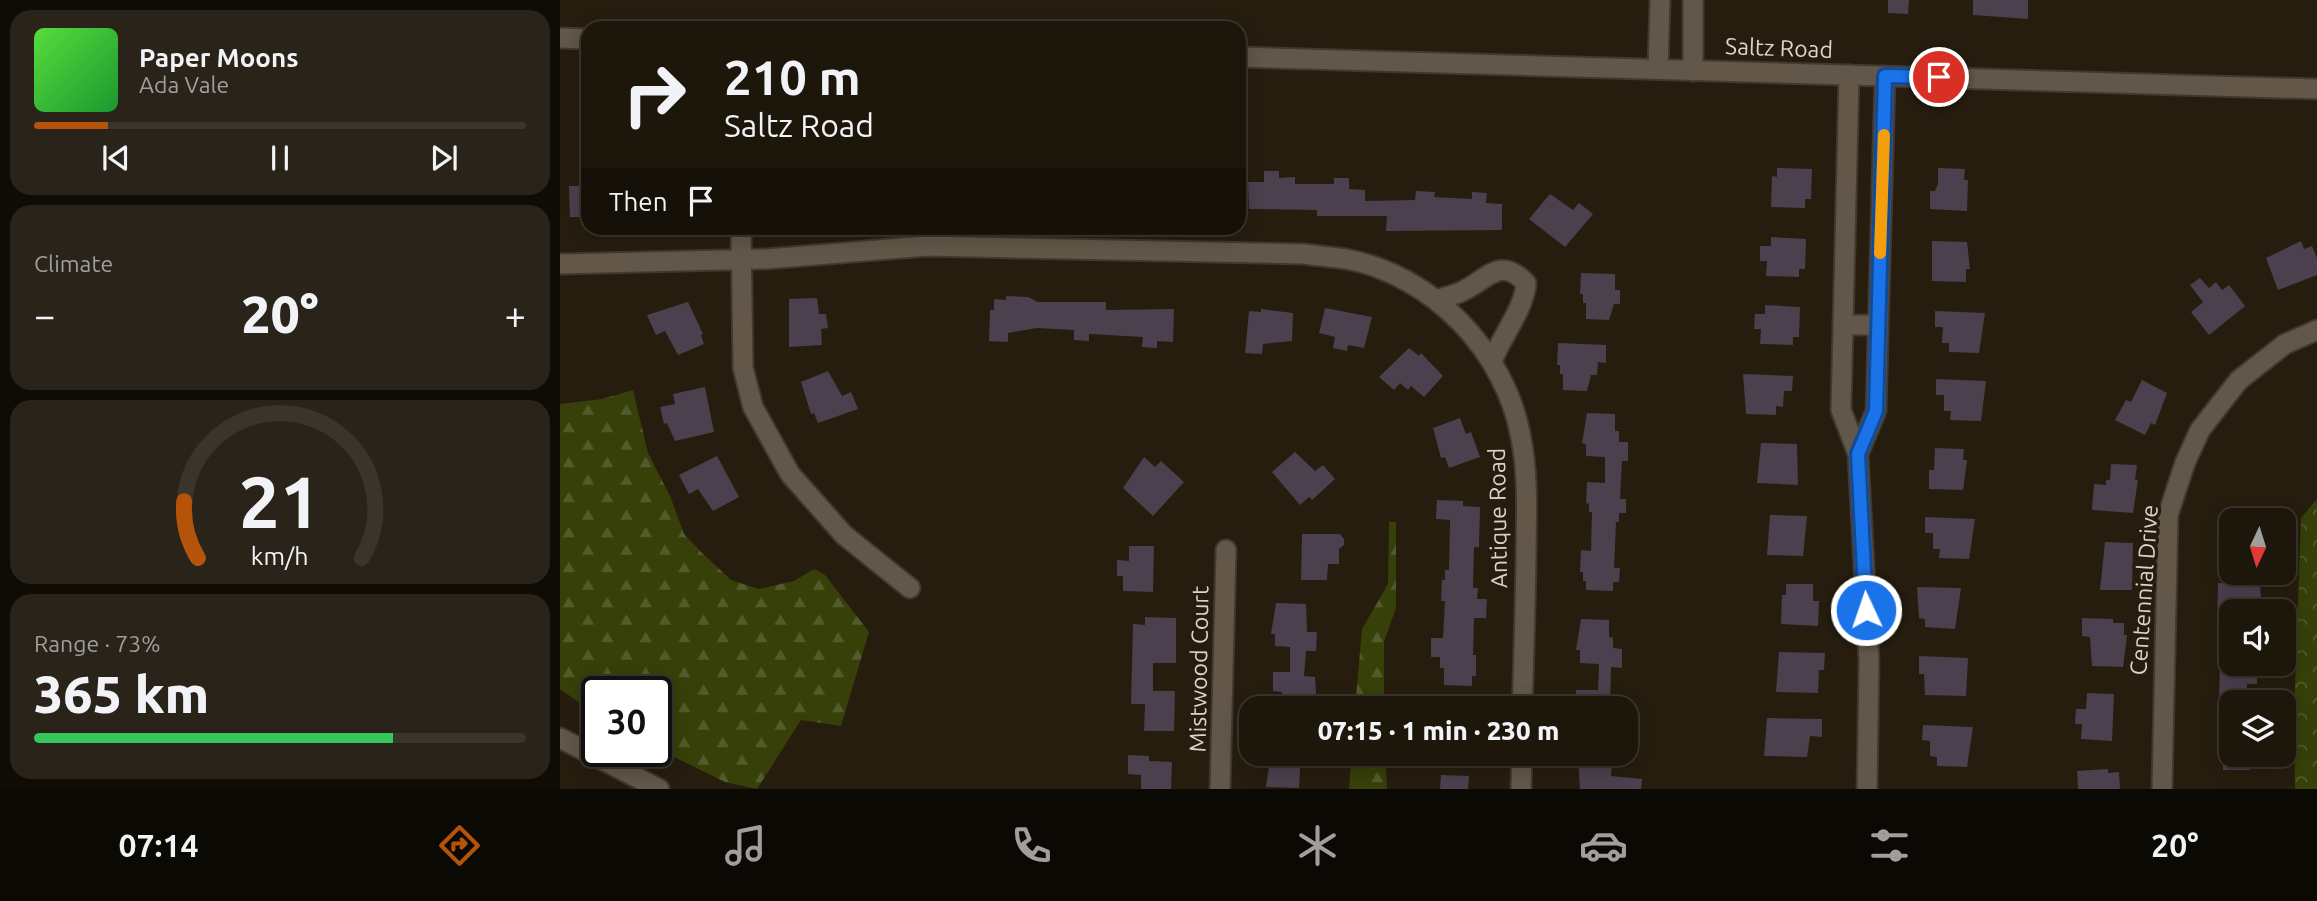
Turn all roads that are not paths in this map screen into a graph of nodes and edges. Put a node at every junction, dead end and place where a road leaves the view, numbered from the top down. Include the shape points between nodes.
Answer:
1 (1660, 0) edge
2 (1693, 0) edge
3 (560, 38) edge
4 (581, 39) edge
5 (1246, 57) edge
6 (1658, 69) junction
7 (1693, 71) junction
8 (1849, 75) junction
9 (1885, 76) junction
10 (2317, 89) edge
11 (742, 235) edge
12 (744, 258) junction
13 (560, 264) edge
14 (1436, 300) junction
15 (1843, 325) junction
16 (1878, 326) junction
17 (2317, 330) edge
18 (1493, 359) junction
19 (1858, 454) junction
20 (1226, 550) dead end
21 (910, 588) dead end
22 (1522, 696) edge
23 (560, 738) edge
24 (1522, 766) edge
25 (659, 789) edge
26 (1220, 789) edge
27 (1521, 789) edge
28 (1867, 789) edge
29 (2162, 789) edge

1 - 6 street
2 - 7 street
3 - 4 street
5 - 6 street, Saltz Road
6 - 7 street, Saltz Road
7 - 8 street, Saltz Road
8 - 9 street, Saltz Road
8 - 15 street
9 - 10 street, Saltz Road
9 - 16 street
11 - 12 street
12 - 13 street, Antique Road
12 - 14 street, Antique Road via 927,246 1304,254 1348,259 1394,275
12 - 21 street via 743,368 753,407 790,474 844,535
14 - 18 street, Antique Road
14 - 18 street via 1500,269 1515,271 1526,284 1525,297
15 - 16 street
15 - 19 street via 1841,410
16 - 19 street via 1876,411
17 - 29 street, Centennial Drive via 2285,344 2239,380 2200,430 2185,463 2168,515
18 - 22 street, Antique Road via 1522,438 1527,495
19 - 28 street via 1869,661
20 - 26 street, Mistwood Court
23 - 25 street
24 - 27 street

